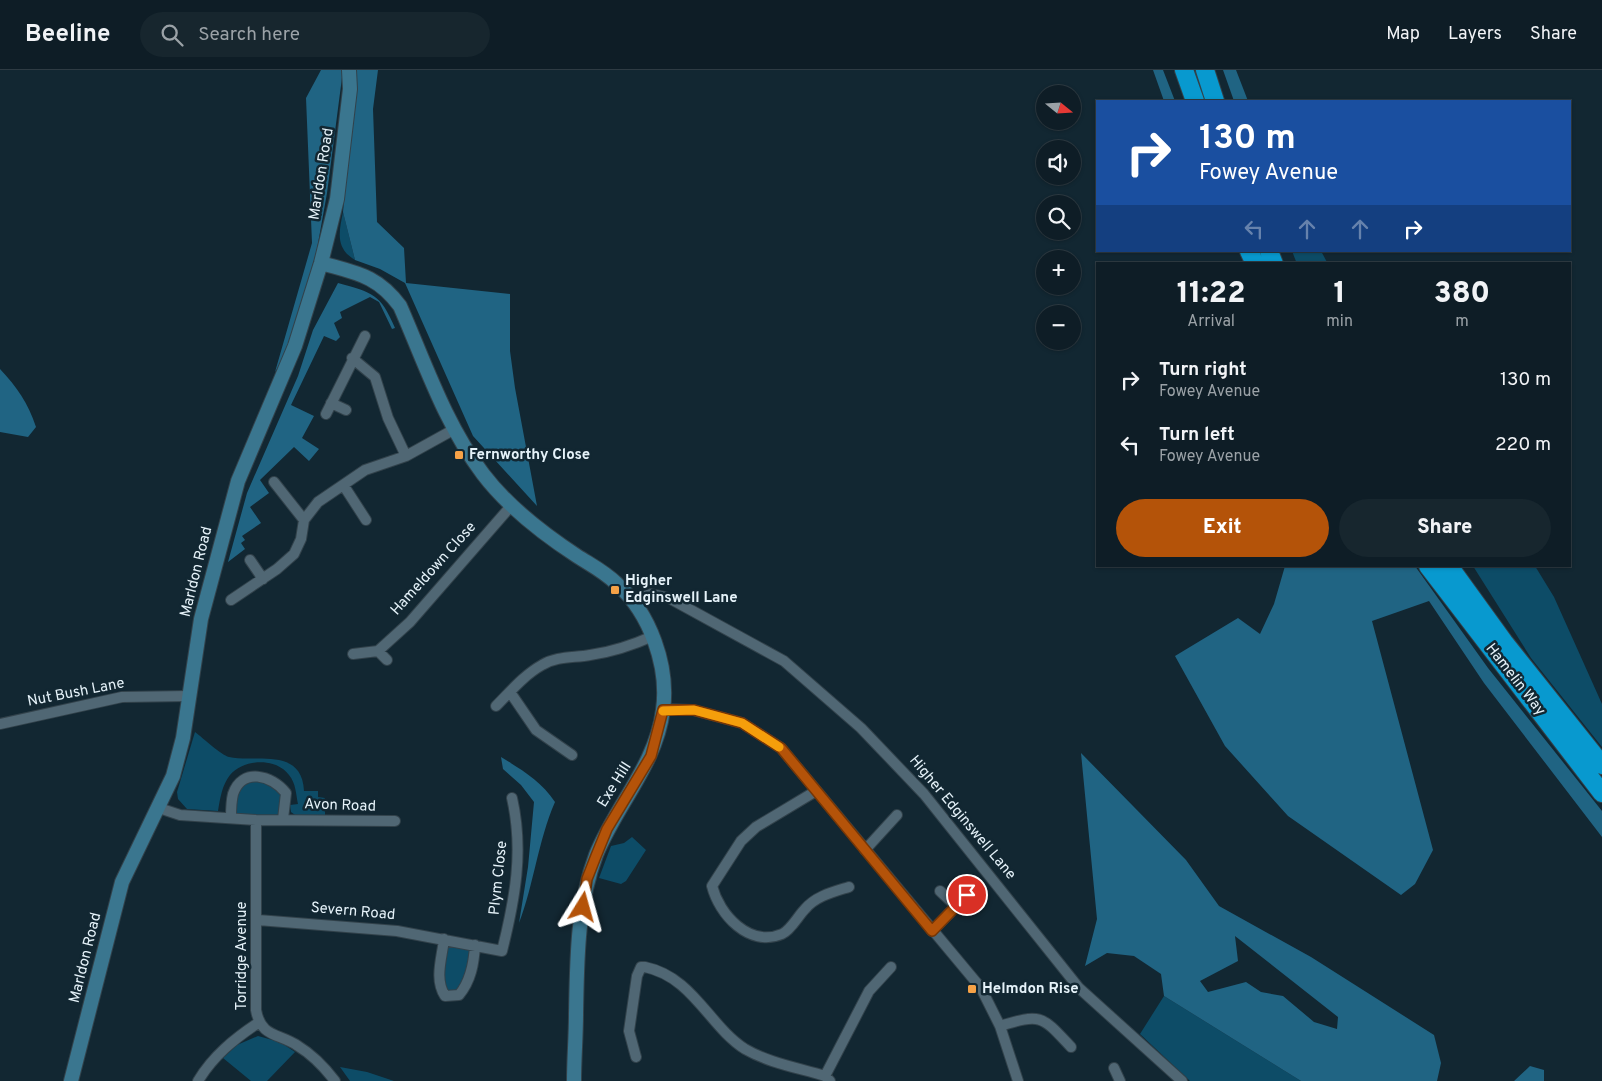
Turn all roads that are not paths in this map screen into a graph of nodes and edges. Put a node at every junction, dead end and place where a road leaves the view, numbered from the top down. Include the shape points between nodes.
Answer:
1 (350, 70) edge
2 (1184, 70) edge
3 (1205, 70) edge
4 (1195, 100) edge
5 (1215, 100) edge
6 (321, 263) junction
7 (365, 336) dead end
8 (352, 358) junction
9 (331, 403) junction
10 (346, 410) dead end
11 (326, 414) dead end
12 (453, 430) junction
13 (406, 456) junction
14 (274, 482) dead end
15 (344, 486) junction
16 (511, 506) junction
17 (304, 520) junction
18 (366, 520) dead end
19 (250, 560) dead end
20 (1429, 567) edge
21 (1450, 567) edge
22 (263, 579) junction
23 (231, 600) dead end
24 (632, 600) junction
25 (652, 636) junction
26 (378, 651) junction
27 (353, 654) dead end
28 (387, 660) dead end
29 (510, 692) junction
30 (189, 696) junction
31 (496, 706) dead end
32 (663, 710) junction
33 (0, 724) edge
34 (572, 755) dead end
35 (1602, 766) edge
36 (816, 791) junction
37 (1602, 793) edge
38 (525, 806) dead end
39 (159, 808) junction
40 (897, 815) dead end
41 (231, 818) junction
42 (283, 819) junction
43 (256, 820) junction
44 (395, 821) dead end
45 (865, 850) junction
46 (849, 887) dead end
47 (940, 891) dead end
48 (967, 895) dead end
49 (956, 906) junction
50 (258, 920) junction
51 (932, 931) junction
52 (444, 939) junction
53 (475, 945) junction
54 (502, 951) joint
55 (891, 967) dead end
56 (258, 1023) junction
57 (1000, 1026) junction
58 (1071, 1047) dead end
59 (636, 1057) dead end
60 (1114, 1068) dead end
61 (828, 1079) edge
62 (71, 1081) edge
63 (198, 1081) edge
64 (336, 1081) edge
65 (574, 1081) edge
66 (1018, 1081) edge
67 (1120, 1081) edge
68 (1182, 1081) edge

1 - 6 street, Marldon Road via 337,199
2 - 4 highway
3 - 5 highway
6 - 12 street via 368,278 388,290 400,306
6 - 30 street, Marldon Road via 285,370 238,481 201,619
7 - 8 street
8 - 9 street
8 - 13 street via 375,377 388,418
9 - 10 street
9 - 11 street
12 - 13 street
12 - 16 street via 483,474
13 - 15 street via 365,470
14 - 17 street
15 - 17 street via 318,502
15 - 18 street
16 - 24 street via 554,540 606,574
16 - 26 street, Hameldown Close via 410,622
17 - 22 street via 302,539 294,554
19 - 22 street
20 - 37 highway, Hamelin Way
21 - 35 highway, Hamelin Way
22 - 23 street
24 - 25 street, Exe Hill
24 - 68 street, Higher Edginswell Lane via 651,594 669,598 784,661 861,728 924,794 1079,988
25 - 29 street via 590,656 564,657 542,664
25 - 32 street, Exe Hill via 660,658
26 - 27 street
26 - 28 street
29 - 31 street
29 - 34 street via 536,730
30 - 33 street, Nut Bush Lane via 122,697
30 - 39 street, Marldon Road via 173,776
32 - 36 street via 694,710 742,723 781,748
32 - 65 street, Exe Hill via 651,756 607,829 587,879 577,958
36 - 45 street
36 - 46 street via 756,827 741,841 712,886 715,896 735,926 756,936 770,936 783,934 812,902
38 - 54 street, Plym Close via 513,803 519,829 518,864
39 - 41 street, Avon Road via 180,815
39 - 62 street, Marldon Road via 122,882
40 - 45 street
41 - 42 street, Avon Road via 232,796 237,786 253,776 271,779 286,793
41 - 43 street, Avon Road
42 - 43 street, Avon Road
42 - 44 street, Avon Road
43 - 50 street, Torridge Avenue
45 - 51 street
47 - 49 street
48 - 49 street
49 - 51 street
50 - 52 street, Severn Road via 397,931
50 - 56 street, Torridge Avenue
51 - 57 street via 981,988
52 - 53 street, Severn Road
52 - 53 street via 438,978 445,996 459,995 466,987
53 - 54 street, Severn Road
55 - 61 street via 869,991
56 - 63 street via 228,1044 206,1067
56 - 64 street, Torridge Avenue via 266,1031 310,1054
57 - 58 street via 1035,1017 1048,1023
57 - 66 street
59 - 61 street via 629,1031 637,976 641,967 645,967 681,985 744,1048
60 - 67 street

